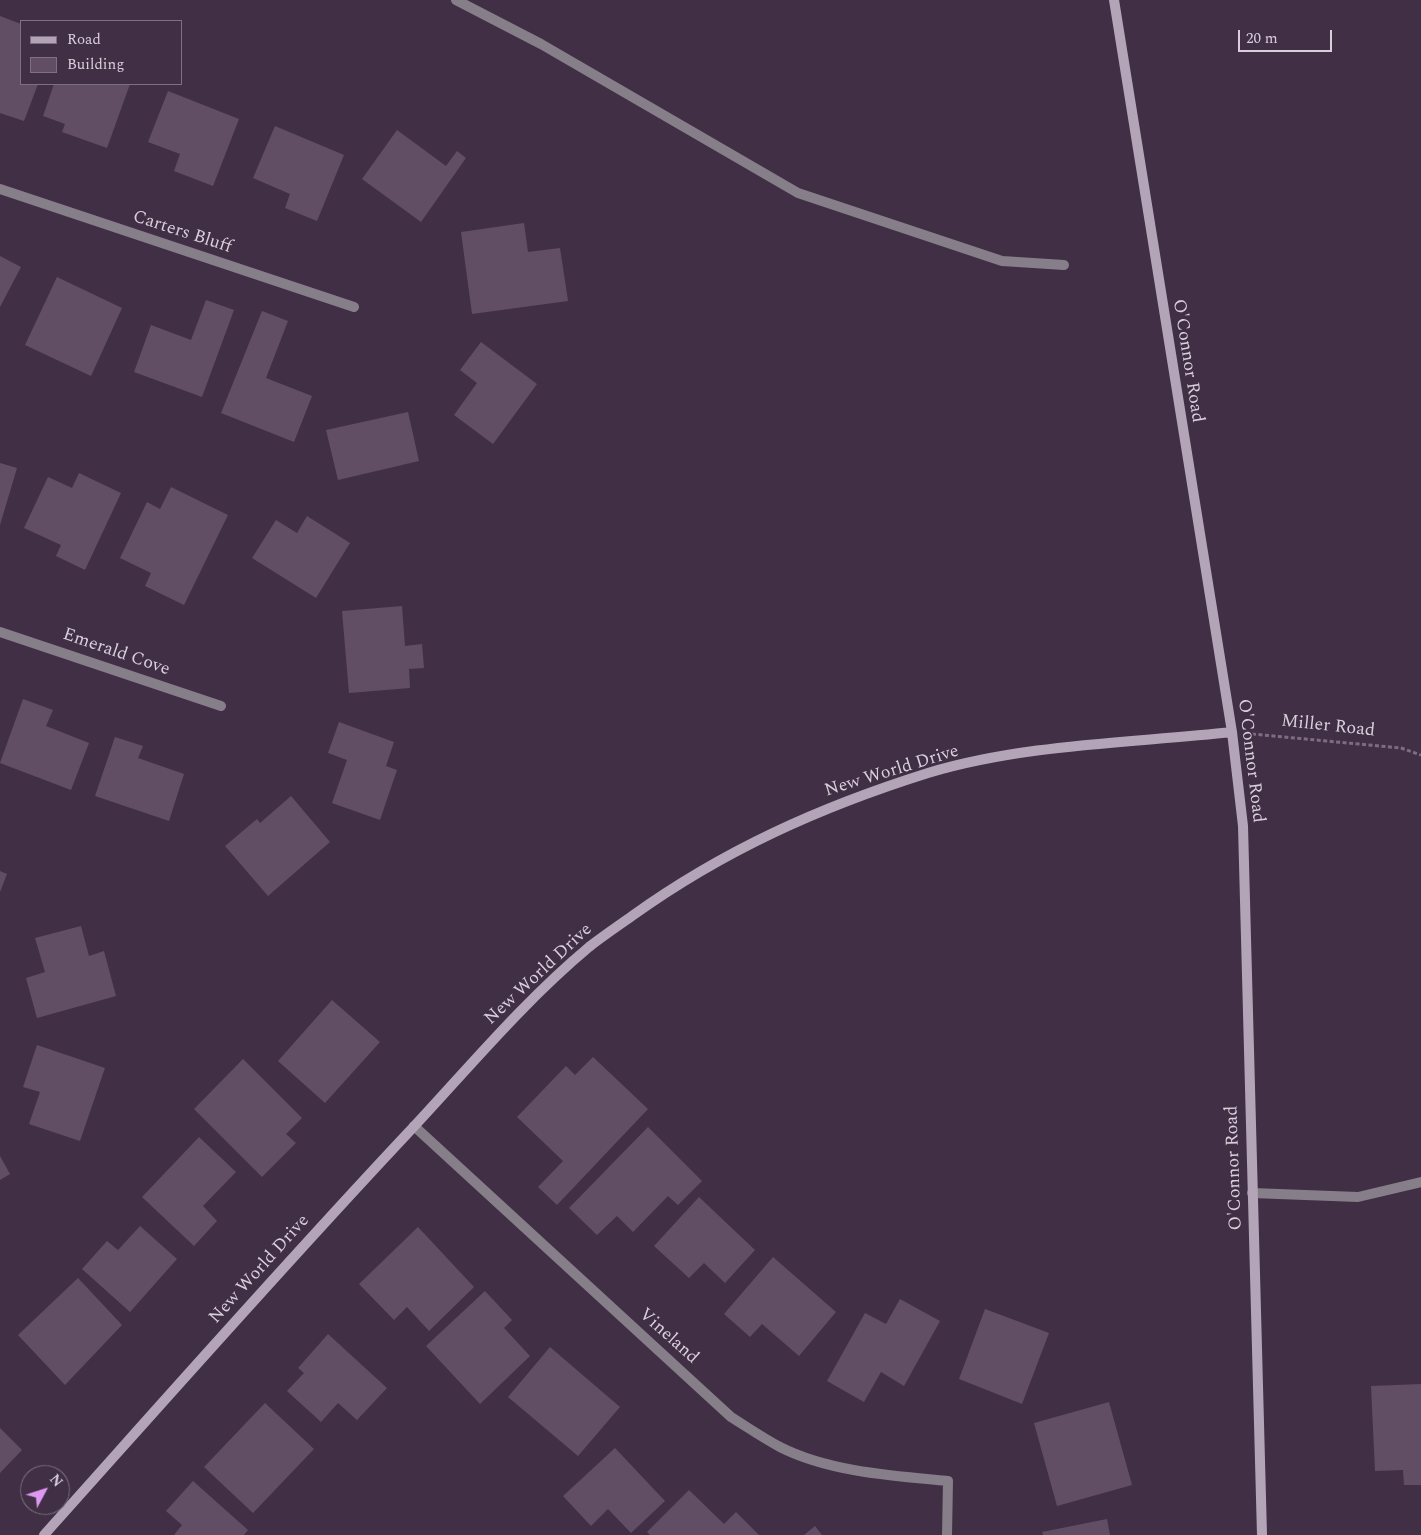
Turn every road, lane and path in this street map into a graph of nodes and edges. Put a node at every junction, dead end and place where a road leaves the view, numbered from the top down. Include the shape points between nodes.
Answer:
1 (456, 0) edge
2 (1114, 0) edge
3 (0, 189) edge
4 (1064, 265) dead end
5 (354, 307) dead end
6 (0, 632) edge
7 (221, 706) dead end
8 (1232, 732) junction
9 (1421, 755) edge
10 (414, 1126) junction
11 (1421, 1182) edge
12 (1252, 1193) junction
13 (44, 1535) edge
14 (947, 1535) edge
15 (1262, 1535) edge

1 - 4 street via 541,44 798,193 1002,261
2 - 8 main road, O'Connor Road
3 - 5 street, Carters Bluff
6 - 7 street, Emerald Cove
8 - 9 path, Miller Road via 1401,748
8 - 10 main road, New World Drive via 1028,752 933,772 851,799 768,833 664,893 590,946 504,1027
8 - 12 main road, O'Connor Road via 1243,826
10 - 13 main road, New World Drive
10 - 14 street, Vineland via 731,1417 781,1447 830,1464 894,1476 948,1481
11 - 12 street via 1358,1197
12 - 15 main road, O'Connor Road

